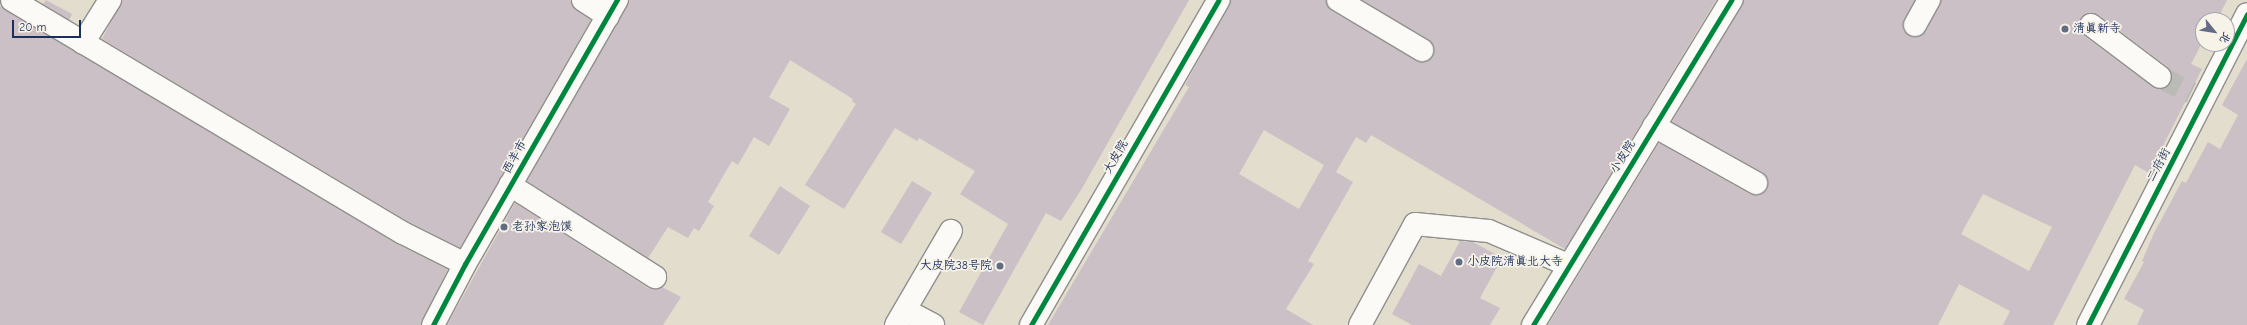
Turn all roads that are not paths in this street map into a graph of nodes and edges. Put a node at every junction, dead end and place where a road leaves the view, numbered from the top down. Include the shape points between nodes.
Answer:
1 (12, 0) edge
2 (110, 0) edge
3 (583, 0) edge
4 (1219, 0) edge
5 (1338, 0) edge
6 (1731, 0) edge
7 (1929, 0) edge
8 (612, 8) edge
9 (2247, 14) edge
10 (1915, 25) dead end
11 (2091, 25) dead end
12 (83, 43) junction
13 (1422, 50) dead end
14 (2160, 77) tunnel mouth
15 (1654, 126) junction
16 (1756, 183) dead end
17 (510, 185) junction
18 (951, 231) dead end
19 (466, 264) junction
20 (1568, 265) junction
21 (656, 277) dead end
22 (900, 318) edge
23 (433, 325) edge
24 (933, 325) edge
25 (1030, 325) edge
26 (1360, 325) edge
27 (1533, 325) edge
28 (2088, 325) edge

1 - 12 street
2 - 12 street
3 - 8 street
4 - 25 street, 大皮院
5 - 13 street
6 - 15 street, 小皮院
7 - 10 street
8 - 17 street, 西羊市
9 - 28 street, 二府街 via 2198,97
11 - 14 street
12 - 19 street via 403,233
15 - 16 street
15 - 20 street, 小皮院
17 - 19 street, 西羊市
17 - 21 street
18 - 22 street
19 - 23 street, 西羊市
20 - 26 street via 1489,230 1415,224
20 - 27 street, 小皮院
22 - 24 street

